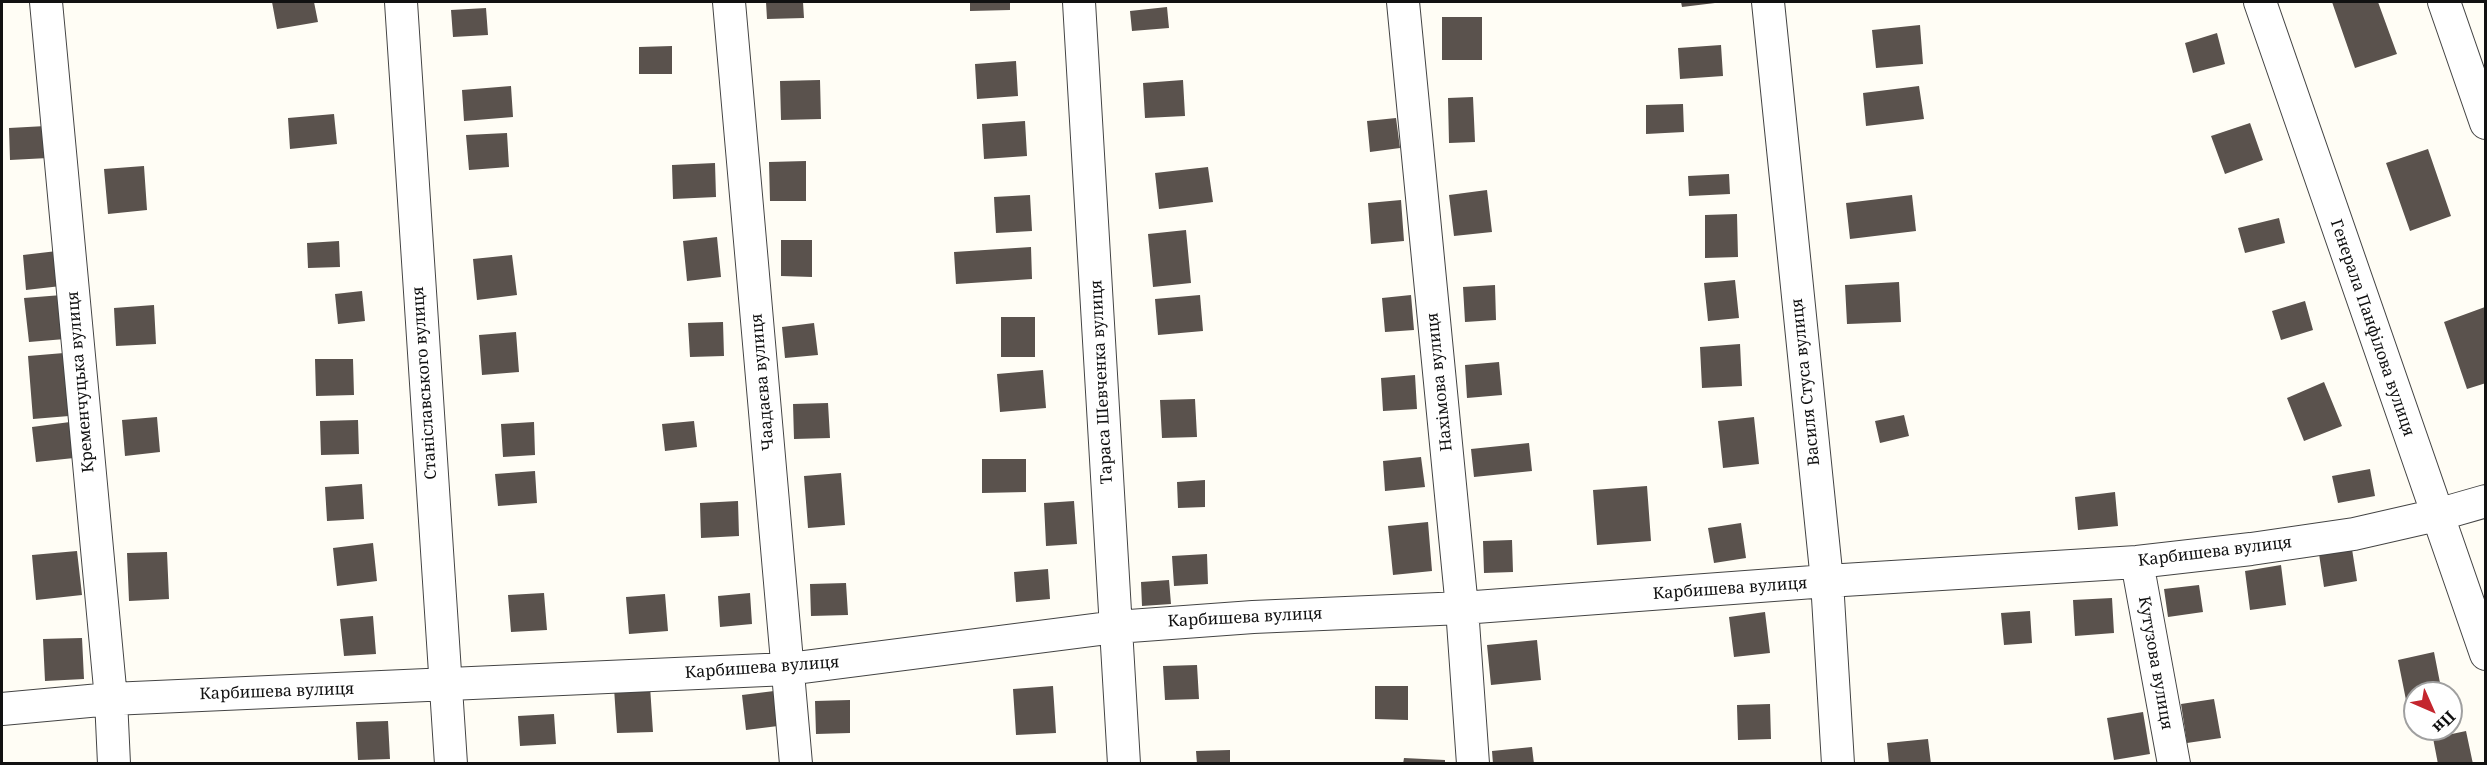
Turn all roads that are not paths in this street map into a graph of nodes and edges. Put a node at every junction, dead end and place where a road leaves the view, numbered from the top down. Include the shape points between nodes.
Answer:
1 (46, 2) edge
2 (401, 2) edge
3 (729, 2) edge
4 (1079, 2) edge
5 (1403, 2) edge
6 (1768, 2) edge
7 (2260, 2) edge
8 (2444, 2) edge
9 (2486, 123) edge
10 (2486, 501) edge
11 (2437, 515) junction
12 (2137, 562) junction
13 (1827, 581) junction
14 (1462, 608) junction
15 (1116, 627) junction
16 (2486, 654) edge
17 (788, 669) junction
18 (444, 685) junction
19 (111, 699) junction
20 (2, 709) edge
21 (114, 764) edge
22 (451, 764) edge
23 (796, 764) edge
24 (1124, 764) edge
25 (1473, 764) edge
26 (1838, 764) edge
27 (2174, 764) edge

1 - 19 street, Кременчуцька вулиця
2 - 18 street, Станіславського вулиця
3 - 17 street, Чаадаєва вулиця
4 - 15 street, Тараса Шевченка вулиця
5 - 14 street, Нахімова вулиця
6 - 13 street, Василя Стуса вулиця
7 - 11 street, Генерала Панфілова вулиця
8 - 9 street
10 - 11 street, Карбишева вулиця
11 - 12 street, Карбишева вулиця via 2343,536
11 - 16 street, Генерала Панфілова вулиця
12 - 13 street, Карбишева вулиця
12 - 27 street, Кутузова вулиця
13 - 14 street, Карбишева вулиця
13 - 26 street, Василя Стуса вулиця
14 - 15 street, Карбишева вулиця
14 - 25 street, Нахімова вулиця
15 - 17 street, Карбишева вулиця
15 - 24 street, Тараса Шевченка вулиця
17 - 18 street, Карбишева вулиця
17 - 23 street, Чаадаєва вулиця
18 - 19 street, Карбишева вулиця
18 - 22 street, Станіславського вулиця
19 - 20 street, Карбишева вулиця
19 - 21 street, Кременчуцька вулиця

